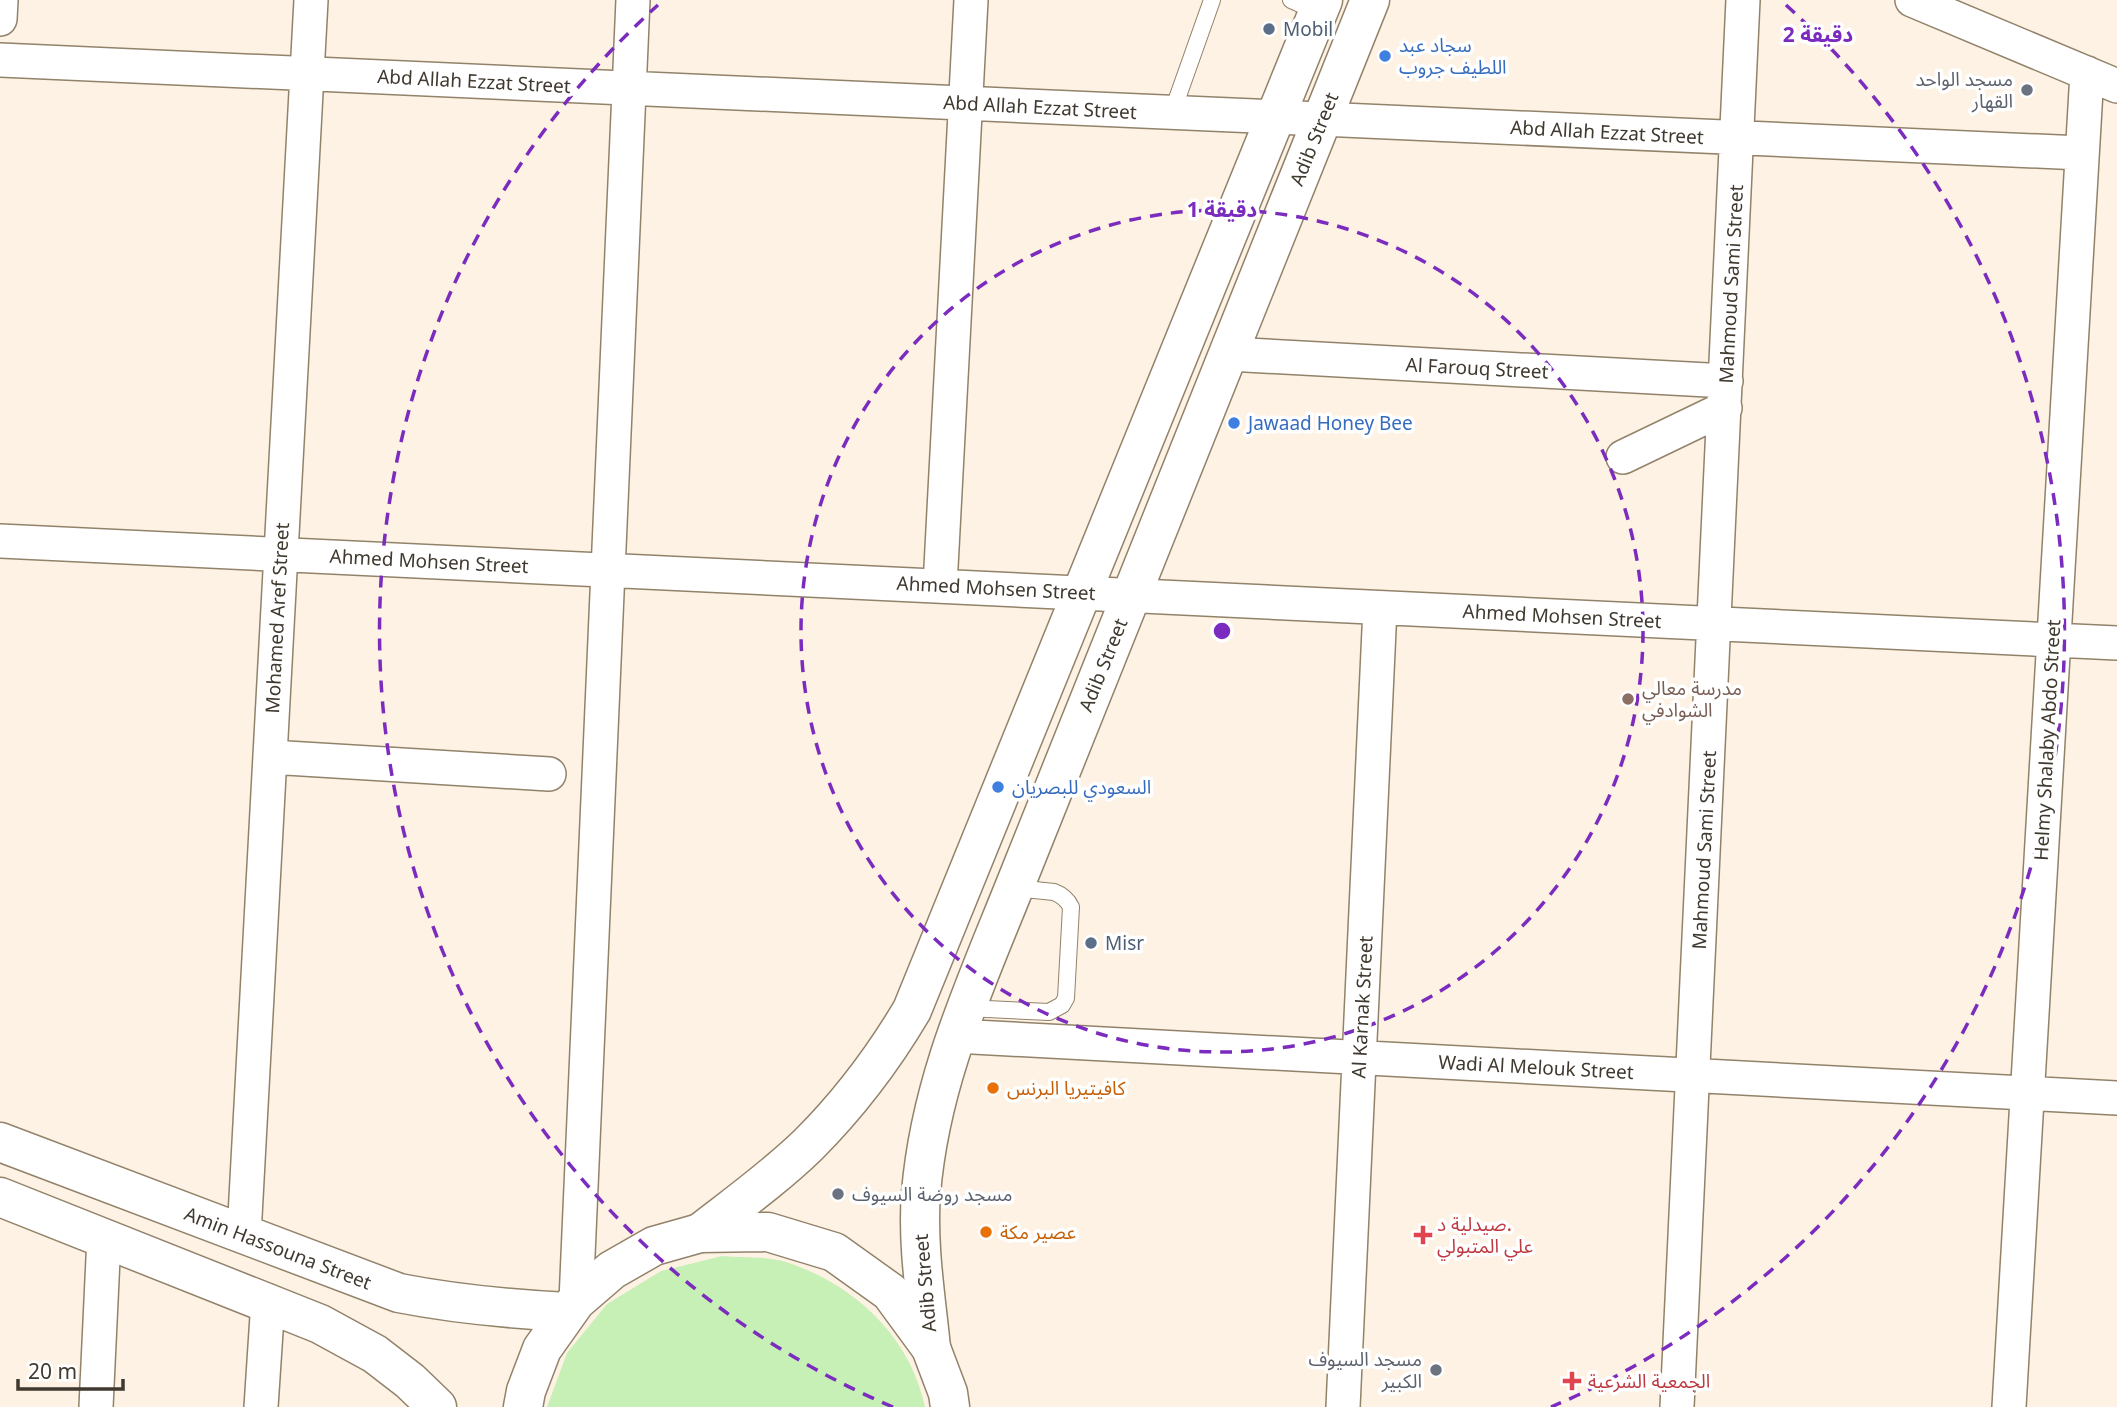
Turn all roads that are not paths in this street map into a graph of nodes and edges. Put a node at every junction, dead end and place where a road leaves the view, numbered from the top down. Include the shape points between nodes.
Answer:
1 (1, 0) edge
2 (311, 0) edge
3 (633, 0) edge
4 (971, 0) edge
5 (1212, 0) edge
6 (1370, 0) edge
7 (1743, 0) edge
8 (1912, 0) edge
9 (1311, 4) edge
10 (1954, 8) edge
11 (0, 19) edge
12 (0, 60) edge
13 (307, 74) junction
14 (2107, 74) edge
15 (629, 88) junction
16 (965, 103) junction
17 (1172, 113) junction
18 (1275, 117) junction
19 (1322, 119) junction
20 (1738, 138) junction
21 (2081, 153) junction
22 (1228, 354) junction
23 (1726, 395) junction
24 (1623, 457) dead end
25 (0, 541) edge
26 (281, 554) junction
27 (609, 570) junction
28 (940, 586) junction
29 (1082, 592) junction
30 (1131, 595) junction
31 (1380, 608) junction
32 (1714, 624) junction
33 (2053, 640) junction
34 (2117, 643) edge
35 (270, 757) junction
36 (548, 774) dead end
37 (1014, 888) junction
38 (961, 1022) junction
39 (1359, 1058) junction
40 (1693, 1076) junction
41 (2026, 1093) junction
42 (2117, 1098) edge
43 (0, 1142) edge
44 (0, 1197) edge
45 (700, 1233) junction
46 (244, 1235) junction
47 (104, 1237) junction
48 (268, 1301) junction
49 (572, 1306) junction
50 (931, 1348) junction
51 (96, 1407) edge
52 (261, 1407) edge
53 (437, 1407) edge
54 (523, 1407) edge
55 (950, 1407) edge
56 (1343, 1407) edge
57 (1677, 1407) edge
58 (2009, 1407) edge

1 - 11 street
2 - 13 street, Mohamed Aref Street
3 - 15 street
4 - 16 street
5 - 17 lane
6 - 19 main road, Adib Street
7 - 20 street, Mahmoud Sami Street
8 - 10 street
9 - 18 main road
10 - 14 street
12 - 13 street, Abd Allah Ezzat Street
13 - 15 street, Abd Allah Ezzat Street
13 - 26 street, Mohamed Aref Street
14 - 21 street, Helmy Shalaby Abdo Street
15 - 16 street, Abd Allah Ezzat Street
15 - 27 street
16 - 17 street, Abd Allah Ezzat Street
16 - 28 street
17 - 18 street, Abd Allah Ezzat Street
18 - 19 street, Abd Allah Ezzat Street
18 - 29 main road
19 - 20 street, Abd Allah Ezzat Street
19 - 22 main road, Adib Street
20 - 21 street, Abd Allah Ezzat Street
20 - 23 street, Mahmoud Sami Street
21 - 33 street, Helmy Shalaby Abdo Street
22 - 23 street, Al Farouq Street
22 - 30 main road, Adib Street
23 - 24 street
23 - 32 street, Mahmoud Sami Street
25 - 26 street, Ahmed Mohsen Street
26 - 27 street, Ahmed Mohsen Street
26 - 35 street, Mohamed Aref Street
27 - 28 street, Ahmed Mohsen Street
27 - 49 street
28 - 29 street, Ahmed Mohsen Street
29 - 30 street, Ahmed Mohsen Street
29 - 45 main road via 918,998 887,1053 808,1145
30 - 31 street, Ahmed Mohsen Street
30 - 37 main road, Adib Street
31 - 32 street, Ahmed Mohsen Street
31 - 39 street, Al Karnak Street
32 - 33 street, Ahmed Mohsen Street
32 - 40 street, Mahmoud Sami Street
33 - 34 street, Ahmed Mohsen Street
33 - 41 street, Helmy Shalaby Abdo Street
35 - 36 street
35 - 46 street, Mohamed Aref Street
37 - 38 main road, Adib Street
37 - 38 lane via 1060,894 1071,907 1066,998 1049,1012
38 - 39 street, Wadi Al Melouk Street
38 - 50 main road, Adib Street via 939,1085 920,1196
39 - 40 street, Wadi Al Melouk Street
39 - 56 street, Al Karnak Street
40 - 41 street, Wadi Al Melouk Street
40 - 57 street, Mahmoud Sami Street
41 - 42 street, Wadi Al Melouk Street
41 - 58 street, Helmy Shalaby Abdo Street
43 - 46 main road, Amin Hassouna Street
44 - 47 main road
45 - 49 main road via 654,1246 612,1270
45 - 50 main road via 768,1232 834,1252 890,1292
46 - 49 main road, Amin Hassouna Street via 399,1293 504,1309
47 - 48 main road
47 - 51 street
48 - 52 street
48 - 53 main road via 375,1354
49 - 54 main road via 542,1349
50 - 55 main road

